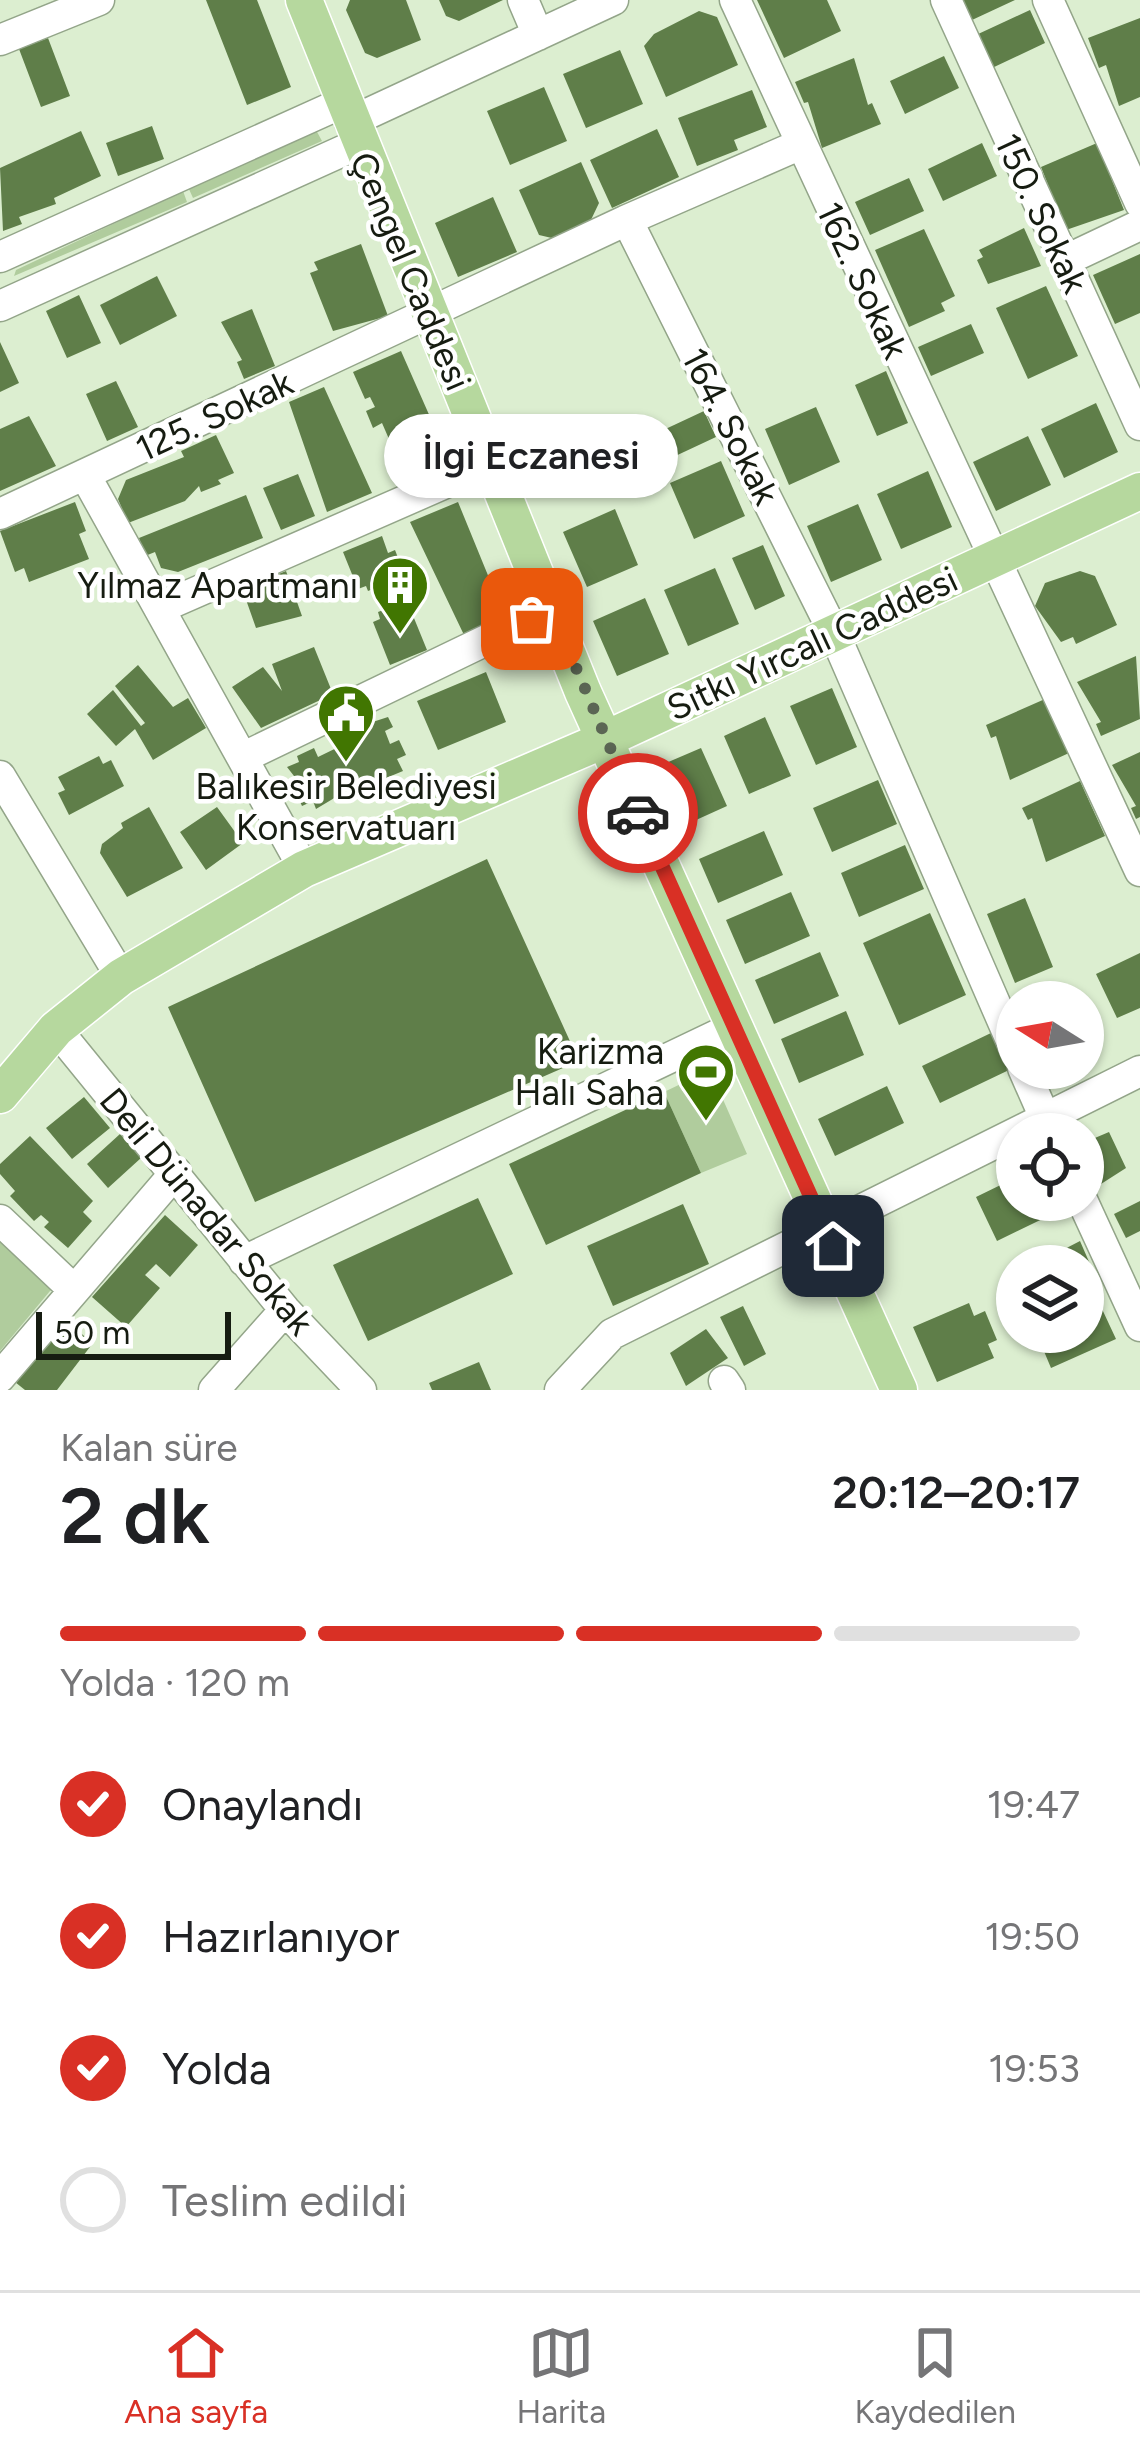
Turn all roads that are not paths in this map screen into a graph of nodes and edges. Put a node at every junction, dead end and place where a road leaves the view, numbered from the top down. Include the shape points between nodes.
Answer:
1 (304, 0) edge
2 (523, 0) edge
3 (613, 0) edge
4 (735, 0) edge
5 (946, 0) edge
6 (1048, 0) edge
7 (95, 1) edge
8 (538, 35) junction
9 (0, 40) edge
10 (350, 123) junction
11 (799, 145) junction
12 (1140, 203) edge
13 (627, 220) junction
14 (1140, 224) edge
15 (0, 257) edge
16 (1064, 261) junction
17 (0, 306) edge
18 (428, 314) junction
19 (1140, 425) edge
20 (491, 463) junction
21 (85, 476) junction
22 (1140, 491) edge
23 (0, 514) edge
24 (994, 558) junction
25 (160, 608) junction
26 (551, 609) junction
27 (834, 633) junction
28 (604, 740) junction
29 (244, 757) junction
30 (0, 776) edge
31 (304, 869) junction
32 (1140, 871) edge
33 (121, 977) junction
34 (996, 1006) edge
35 (734, 1027) junction
36 (56, 1029) junction
37 (1140, 1071) edge
38 (0, 1095) edge
39 (1070, 1113) edge
40 (996, 1151) edge
41 (176, 1172) junction
42 (0, 1220) edge
43 (1092, 1221) edge
44 (827, 1231) junction
45 (244, 1261) junction
46 (74, 1290) junction
47 (285, 1310) junction
48 (1140, 1326) edge
49 (0, 1377) edge
50 (575, 1384) edge
51 (214, 1390) edge
52 (361, 1390) edge
53 (899, 1390) edge

1 - 10 main road, Çengel Caddesi
2 - 8 street
3 - 8 street
4 - 11 street, 162. Sokak
5 - 16 street, 150. Sokak
6 - 12 street
7 - 9 street
8 - 10 street
10 - 15 street
10 - 17 street
10 - 18 main road, Çengel Caddesi
11 - 13 street, 125. Sokak
11 - 24 street, 162. Sokak
13 - 18 street, 125. Sokak
13 - 27 street, 164. Sokak
14 - 16 street
16 - 19 street, 150. Sokak
18 - 20 main road, Çengel Caddesi
18 - 21 street, 125. Sokak
20 - 25 street
20 - 26 main road, Çengel Caddesi
21 - 23 street, 125. Sokak
21 - 25 street
22 - 24 main road, Sıtkı Yırcalı Caddesi
24 - 27 main road, Sıtkı Yırcalı Caddesi
24 - 32 street, 162. Sokak
25 - 29 street
26 - 28 main road, Çengel Caddesi
26 - 29 street
27 - 28 main road, Sıtkı Yırcalı Caddesi
27 - 34 street, 164. Sokak
28 - 31 main road, Sıtkı Yırcalı Caddesi
28 - 35 main road, Çengel Caddesi
29 - 31 street
30 - 33 street
31 - 33 main road, Sıtkı Yırcalı Caddesi
33 - 36 main road, Sıtkı Yırcalı Caddesi
35 - 44 main road, Çengel Caddesi
35 - 45 street
36 - 38 main road, Sıtkı Yırcalı Caddesi
36 - 41 street, Deli Dünadar Sokak
37 - 39 street
40 - 44 street
41 - 45 street, Deli Dünadar Sokak
41 - 46 street
42 - 46 street
43 - 48 street
44 - 50 street via 612,1334
44 - 53 main road, Çengel Caddesi
45 - 47 street, Deli Dünadar Sokak
46 - 49 street
47 - 51 street
47 - 52 street, Deli Dünadar Sokak

